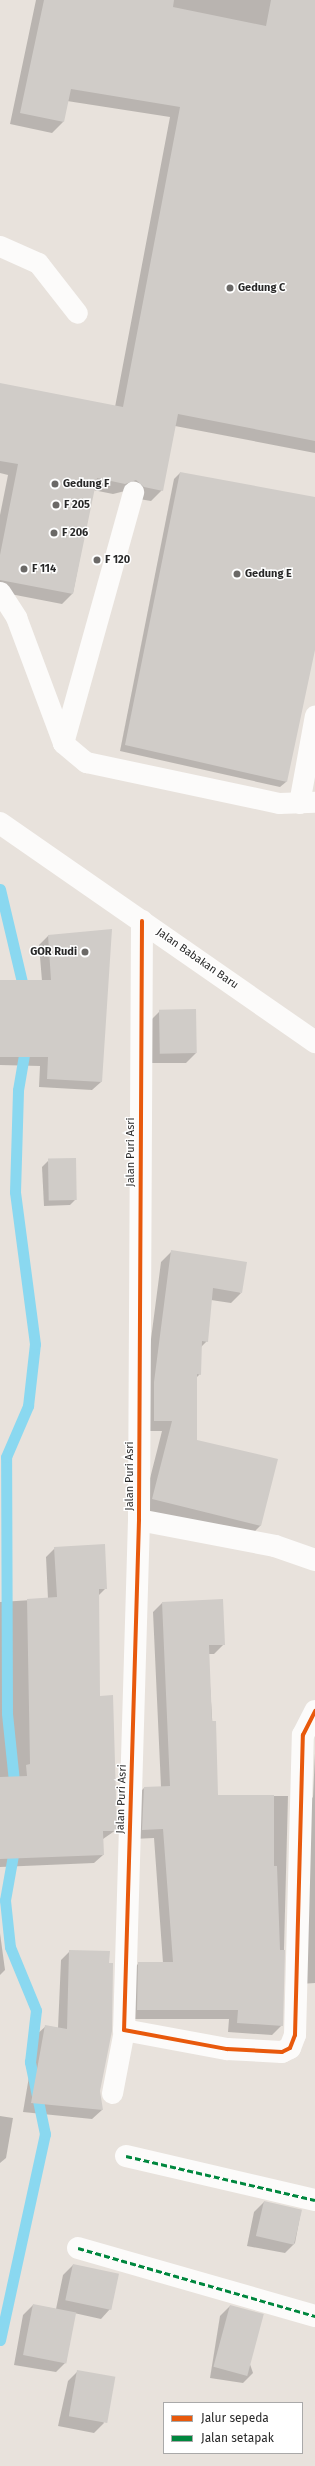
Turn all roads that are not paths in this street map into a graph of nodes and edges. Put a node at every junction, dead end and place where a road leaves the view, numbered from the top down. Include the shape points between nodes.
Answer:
1 (0, 246) edge
2 (77, 313) dead end
3 (134, 492) dead end
4 (0, 592) edge
5 (315, 715) edge
6 (63, 743) junction
7 (307, 802) edge
8 (0, 823) edge
9 (142, 921) junction
10 (315, 1042) edge
11 (139, 1520) junction
12 (315, 1560) edge
13 (315, 1711) edge
14 (124, 2030) junction
15 (112, 2093) dead end
16 (126, 2156) dead end
17 (315, 2200) edge
18 (78, 2248) dead end
19 (315, 2316) edge

1 - 2 lane via 38,263
3 - 6 lane
4 - 6 lane via 16,618
5 - 7 lane
6 - 7 lane via 86,762 279,803
8 - 9 street, Jalan Babakan Baru
9 - 10 street, Jalan Babakan Baru
9 - 11 street, Jalan Puri Asri
11 - 12 street via 275,1546
11 - 14 street, Jalan Puri Asri
13 - 14 street via 303,1735 295,2035 290,2048 282,2052 227,2049
14 - 15 lane, Jalan Puri Asri
16 - 17 street
18 - 19 street

